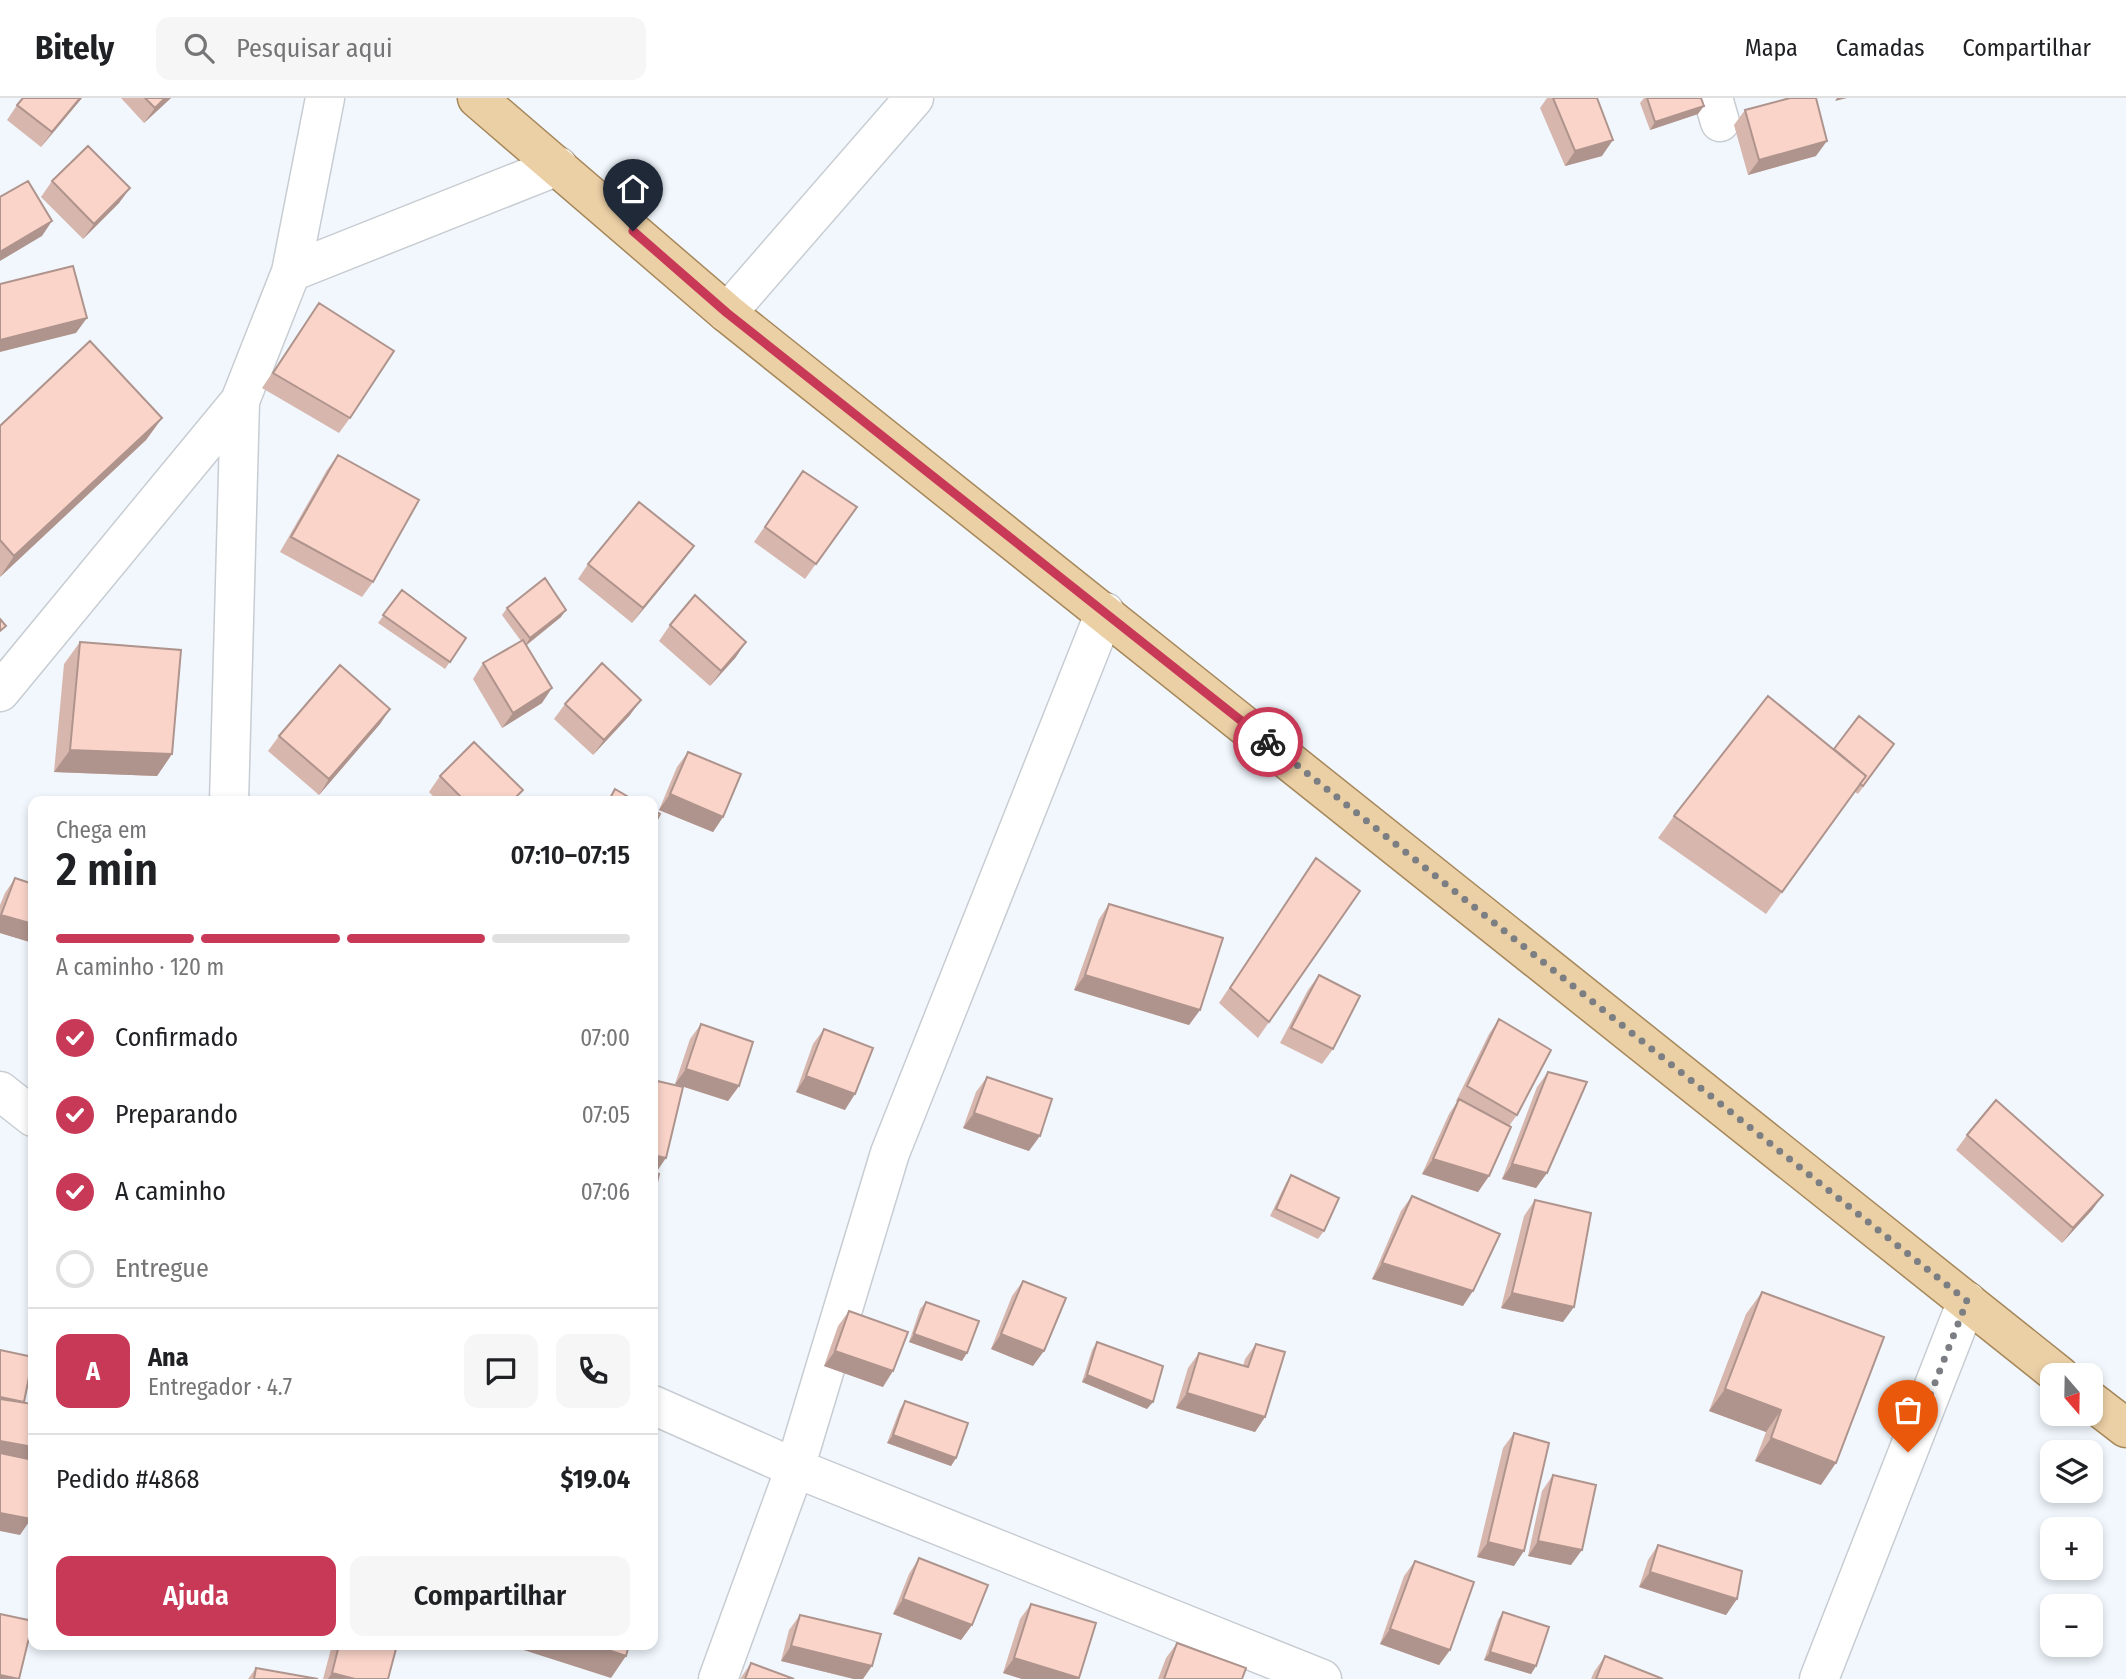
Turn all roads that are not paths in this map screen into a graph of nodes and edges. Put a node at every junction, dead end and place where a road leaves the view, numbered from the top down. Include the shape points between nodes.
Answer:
1 (325, 98) edge
2 (477, 98) edge
3 (914, 98) edge
4 (558, 166) junction
5 (291, 272) junction
6 (727, 313) junction
7 (240, 401) junction
8 (1105, 611) junction
9 (0, 692) edge
10 (229, 796) edge
11 (0, 1091) edge
12 (28, 1113) edge
13 (1967, 1301) junction
14 (2044, 1363) edge
15 (658, 1407) edge
16 (2104, 1411) edge
17 (2126, 1429) edge
18 (795, 1468) junction
19 (718, 1679) edge
20 (1322, 1679) edge
21 (1819, 1679) edge

1 - 5 street
2 - 4 main road
3 - 6 street
4 - 5 street
4 - 6 main road
5 - 7 street
6 - 8 main road
7 - 9 street
7 - 10 street
8 - 13 main road
8 - 18 street via 890,1153
11 - 12 street
13 - 14 main road
13 - 21 street
15 - 18 street
16 - 17 main road
18 - 19 street
18 - 20 street

